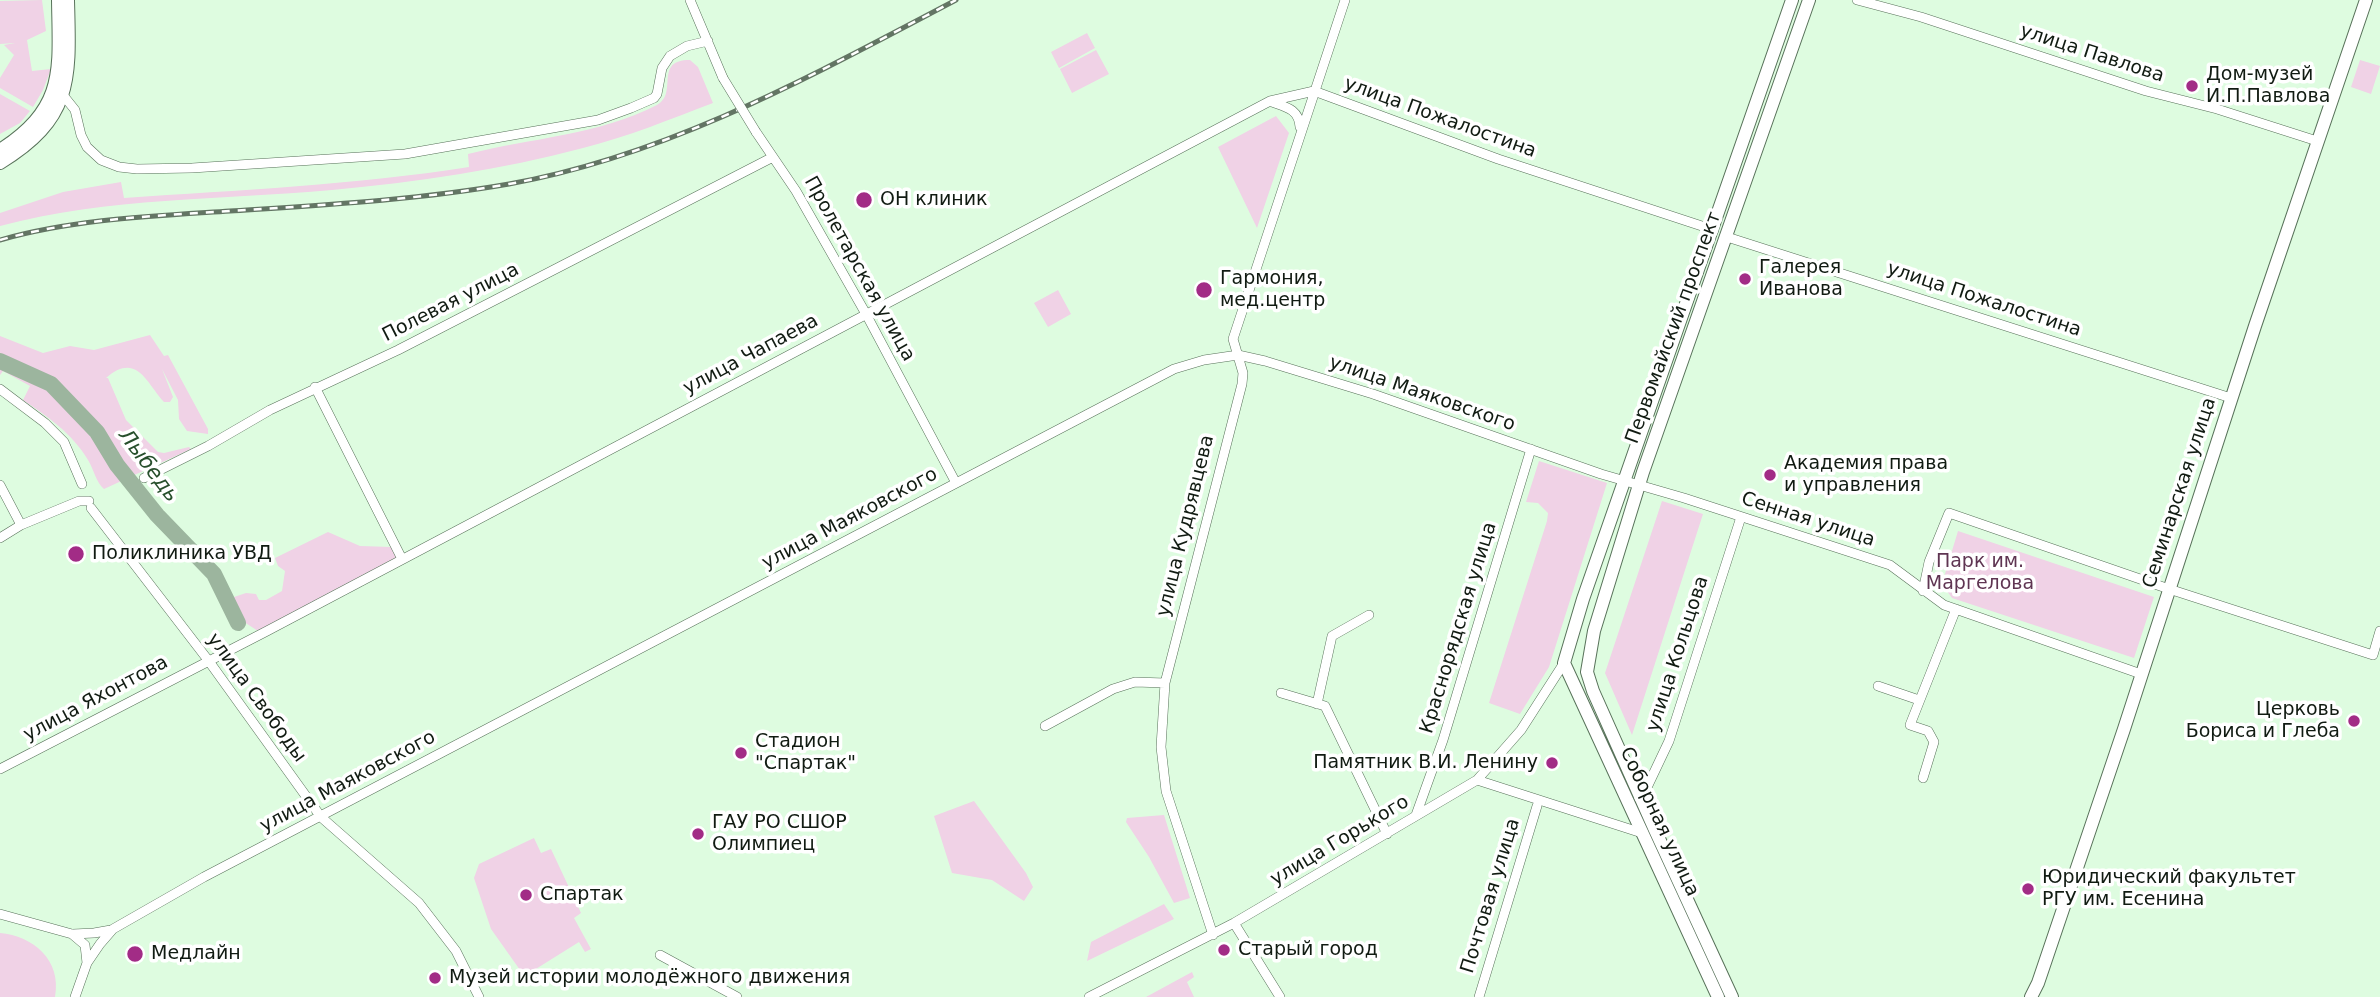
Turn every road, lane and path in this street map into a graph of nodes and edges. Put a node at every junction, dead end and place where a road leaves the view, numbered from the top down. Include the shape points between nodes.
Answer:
1 (58, 0) edge
2 (68, 0) edge
3 (690, 0) edge
4 (1345, 0) edge
5 (1792, 0) edge
6 (1809, 0) edge
7 (1857, 0) edge
8 (2367, 0) edge
9 (708, 41) junction
10 (1314, 91) junction
11 (59, 93) junction
12 (1290, 97) junction
13 (1270, 101) junction
14 (1307, 113) junction
15 (1300, 131) junction
16 (2317, 141) junction
17 (0, 150) edge
18 (773, 157) junction
19 (0, 163) edge
20 (1714, 230) junction
21 (1727, 237) junction
22 (866, 314) junction
23 (1238, 355) junction
24 (315, 387) junction
25 (0, 389) edge
26 (2231, 398) junction
27 (1531, 449) junction
28 (144, 478) dead end
29 (1626, 481) junction
30 (957, 483) junction
31 (82, 484) dead end
32 (0, 485) edge
33 (1639, 485) junction
34 (1741, 517) junction
35 (21, 525) junction
36 (0, 538) edge
37 (402, 559) junction
38 (2169, 589) junction
39 (1923, 591) junction
40 (1956, 609) junction
41 (1369, 615) dead end
42 (2380, 631) edge
43 (208, 660) junction
44 (1564, 663) junction
45 (1587, 672) joint
46 (2141, 674) junction
47 (1165, 683) junction
48 (1878, 686) dead end
49 (1281, 693) dead end
50 (1919, 700) junction
51 (1317, 704) junction
52 (1045, 726) dead end
53 (0, 769) edge
54 (1923, 778) dead end
55 (1477, 780) junction
56 (1642, 800) junction
57 (1537, 806) dead end
58 (1416, 816) junction
59 (321, 817) junction
60 (1387, 834) junction
61 (1642, 834) junction
62 (0, 914) edge
63 (1234, 923) junction
64 (113, 929) junction
65 (72, 934) junction
66 (1213, 935) junction
67 (660, 955) dead end
68 (87, 963) junction
69 (75, 997) edge
70 (480, 997) edge
71 (737, 997) edge
72 (1089, 997) edge
73 (1280, 997) edge
74 (1479, 997) edge
75 (1718, 997) edge
76 (1732, 997) edge
77 (2031, 997) edge

1 - 11 main road
2 - 11 main road via 70,64
3 - 9 street, Пролетарская улица
4 - 10 street, улица Кудрявцева
5 - 20 main road, Первомайский проспект
6 - 21 main road, Первомайский проспект
7 - 16 street, улица Павлова
8 - 16 main road, Семинарская улица
9 - 11 street via 670,56 662,68 657,94 631,108 598,120 405,154 192,168 119,167 101,160 87,147 75,110
9 - 18 street, Пролетарская улица, bridge via 723,78
10 - 12 street, улица Чапаева
10 - 14 street, улица Кудрявцева
10 - 20 street, улица Пожалостина
11 - 17 main road via 27,130
11 - 19 main road via 55,113 20,151
12 - 13 street, улица Чапаева
12 - 14 street via 1304,103
13 - 15 street via 1297,114
13 - 22 street, улица Чапаева
14 - 15 street, улица Кудрявцева
15 - 23 street, улица Кудрявцева via 1233,339
16 - 26 main road, Семинарская улица
18 - 22 street, Пролетарская улица
18 - 24 street, Полевая улица via 398,350
20 - 29 main road, Первомайский проспект
21 - 26 street, улица Пожалостина
21 - 33 main road, Первомайский проспект
22 - 30 street, Пролетарская улица
22 - 37 street, улица Чапаева
23 - 27 street, улица Маяковского via 1373,394
23 - 30 street, улица Маяковского via 1174,369
23 - 47 street, улица Кудрявцева via 1244,373
24 - 28 street, Полевая улица
24 - 37 street
25 - 31 street via 64,442
26 - 38 main road, Семинарская улица
27 - 29 street, улица Маяковского
27 - 58 street, Краснорядская улица
29 - 33 street, улица Маяковского
29 - 44 main road, Первомайский проспект
30 - 59 street, улица Маяковского
32 - 35 street
33 - 34 street, Сенная улица
33 - 45 main road, Первомайский проспект via 1594,631
34 - 39 street, Сенная улица via 1890,565
34 - 56 street, улица Кольцова via 1670,741
35 - 36 street
35 - 43 street, улица Свободы via 79,502 90,505
37 - 43 street, улица Чапаева
38 - 39 street via 1949,513
38 - 42 street via 2373,655
38 - 46 main road, Семинарская улица
39 - 40 street, Сенная улица
40 - 46 street, Сенная улица
40 - 50 street
41 - 51 street via 1332,636
43 - 53 street, улица Яхонтова
43 - 59 street, улица Свободы
44 - 55 street, улица Горького via 1521,730
44 - 61 main road, Соборная улица
45 - 56 main road, Соборная улица
46 - 77 main road, Семинарская улица
47 - 52 street via 1135,682 1113,689
47 - 66 street, улица Кудрявцева via 1161,747 1166,791
48 - 50 street
49 - 51 street
50 - 54 street via 1910,725 1928,731 1934,742
51 - 60 street via 1325,706
55 - 58 street, улица Горького
55 - 61 street
56 - 76 main road, Соборная улица
57 - 74 street, Почтовая улица
58 - 60 street, улица Горького
59 - 64 street, улица Маяковского
59 - 70 street, улица Свободы via 419,903 456,951
60 - 63 street, улица Горького
61 - 75 main road, Соборная улица
62 - 65 street
63 - 66 street, улица Горького
63 - 73 street
64 - 65 street, улица Маяковского
64 - 68 street, улица Маяковского
65 - 68 street via 85,945
66 - 72 street, улица Горького
67 - 71 street
68 - 69 street, улица Маяковского

